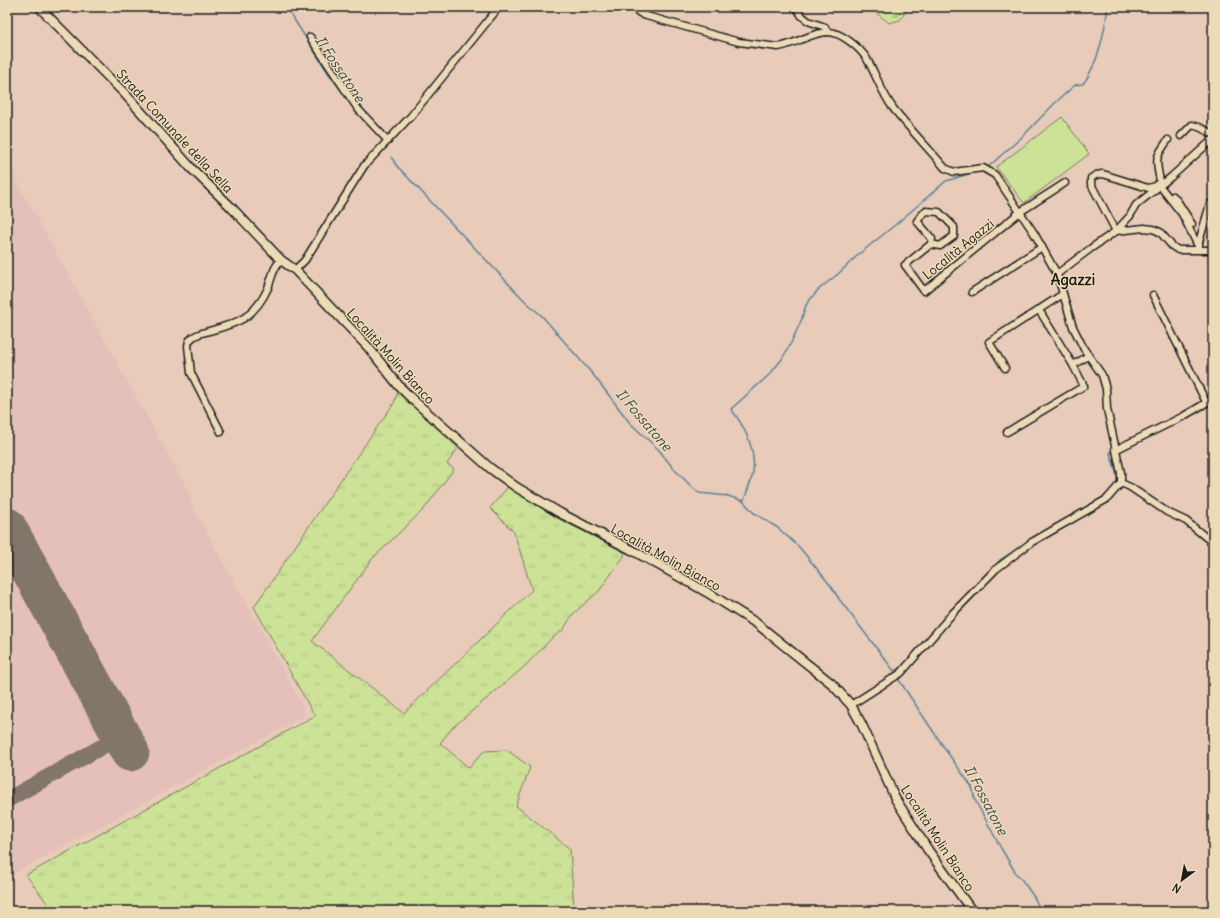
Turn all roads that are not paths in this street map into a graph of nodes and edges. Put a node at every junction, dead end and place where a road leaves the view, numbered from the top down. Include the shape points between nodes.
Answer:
1 (39, 7) edge
2 (499, 7) edge
3 (631, 7) edge
4 (796, 7) edge
5 (827, 32) junction
6 (310, 37) dead end
7 (1213, 134) edge
8 (1181, 136) dead end
9 (1168, 140) dead end
10 (388, 141) junction
11 (1211, 141) dead end
12 (1065, 183) dead end
13 (1163, 187) junction
14 (1210, 204) dead end
15 (1020, 212) junction
16 (1192, 224) dead end
17 (1116, 231) junction
18 (931, 244) junction
19 (1042, 248) junction
20 (1200, 250) junction
21 (1213, 250) edge
22 (280, 260) junction
23 (295, 270) junction
24 (1057, 274) junction
25 (972, 292) dead end
26 (1063, 294) junction
27 (1153, 295) dead end
28 (1039, 310) junction
29 (1088, 356) junction
30 (1073, 365) junction
31 (1005, 368) dead end
32 (1213, 398) edge
33 (1206, 402) junction
34 (221, 432) dead end
35 (1007, 432) dead end
36 (1116, 450) junction
37 (1121, 483) junction
38 (1213, 546) edge
39 (851, 705) junction
40 (972, 911) edge

1 - 22 street, Strada Comunale della Sella via 125,94 192,169
2 - 10 street
3 - 5 street via 643,15 739,42 770,46 784,46
4 - 5 street via 802,16 812,23 825,27
5 - 15 street via 838,34 848,40 866,58 892,106 945,168 954,172 983,168 995,175
6 - 10 street via 358,109
7 - 8 street via 1192,125
9 - 17 street via 1158,152 1156,161 1160,181 1156,186 1148,188 1103,174 1096,174 1091,178 1091,184
10 - 23 street via 364,166 305,260
11 - 13 street
12 - 15 street
13 - 16 street via 1178,202
13 - 17 street via 1136,205
13 - 20 street via 1182,214
14 - 20 street via 1199,242
15 - 18 street, Località Agazzi via 924,291 905,265
15 - 19 street
17 - 20 street via 1153,229 1160,232 1178,250
17 - 24 street
18 - 18 street via 940,246 954,236 954,227 939,212 925,212 916,221 932,239
19 - 24 street
19 - 25 street
20 - 21 street
22 - 23 street, Strada Comunale della Sella
22 - 34 street via 275,265 267,291 254,311 242,320 199,334 189,341 191,373
23 - 39 street, Località Molin Bianco via 368,347 399,386 490,468 554,510 632,550 756,623 831,683
24 - 26 street
26 - 28 street
26 - 29 street via 1073,327
27 - 33 street
28 - 30 street
28 - 31 street via 989,342
29 - 30 street
29 - 36 street via 1102,375
30 - 35 street via 1084,386
32 - 33 street
33 - 36 street
36 - 37 street
37 - 38 street via 1186,521
37 - 39 street via 1107,499 1032,542 996,569 952,614 901,673
39 - 40 street, Località Molin Bianco via 896,800

